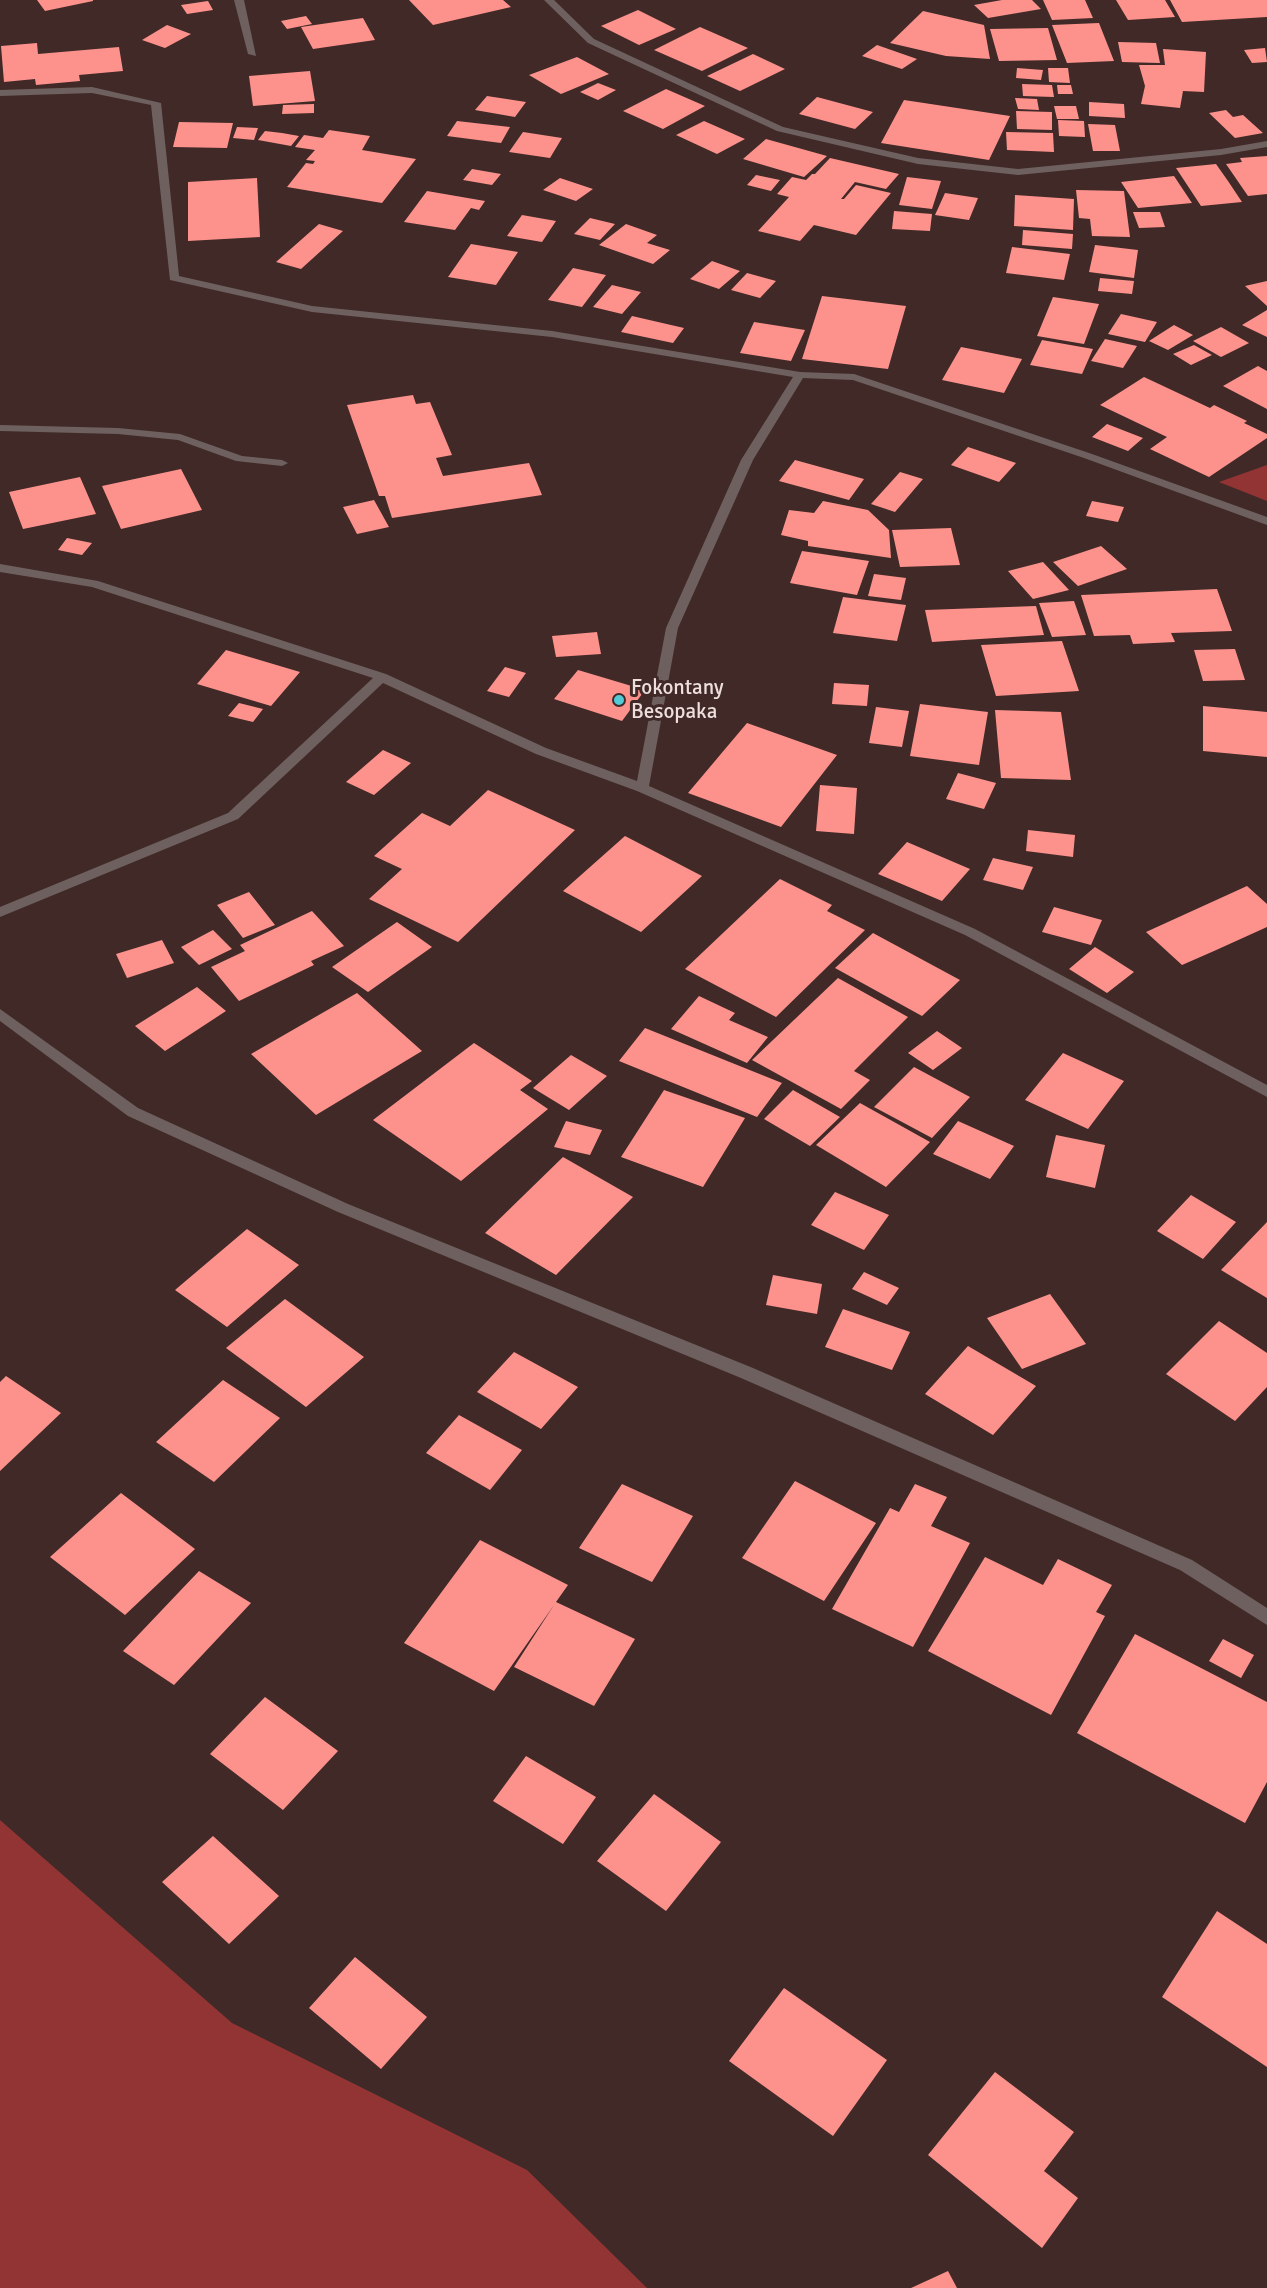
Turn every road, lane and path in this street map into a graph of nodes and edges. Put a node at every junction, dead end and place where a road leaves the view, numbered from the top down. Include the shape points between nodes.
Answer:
1 (239, 0) edge
2 (549, 0) edge
3 (253, 54) dead end
4 (0, 93) edge
5 (1267, 144) edge
6 (800, 375) junction
7 (0, 428) edge
8 (282, 463) dead end
9 (1267, 521) edge
10 (0, 568) edge
11 (382, 677) junction
12 (642, 788) junction
13 (0, 912) edge
14 (0, 1014) edge
15 (1267, 1092) edge
16 (1267, 1617) edge

1 - 3 street
2 - 5 street via 591,40 780,129 918,161 1018,172
4 - 6 street via 92,90 156,104 174,278 312,309 552,334
6 - 9 street via 854,377
6 - 12 street via 747,460 672,628
7 - 8 street via 180,437 240,459
10 - 11 street via 94,584
11 - 12 street via 541,751
11 - 13 street via 233,816
12 - 15 street via 970,932
14 - 16 street via 134,1112 343,1208 747,1373 1186,1565

